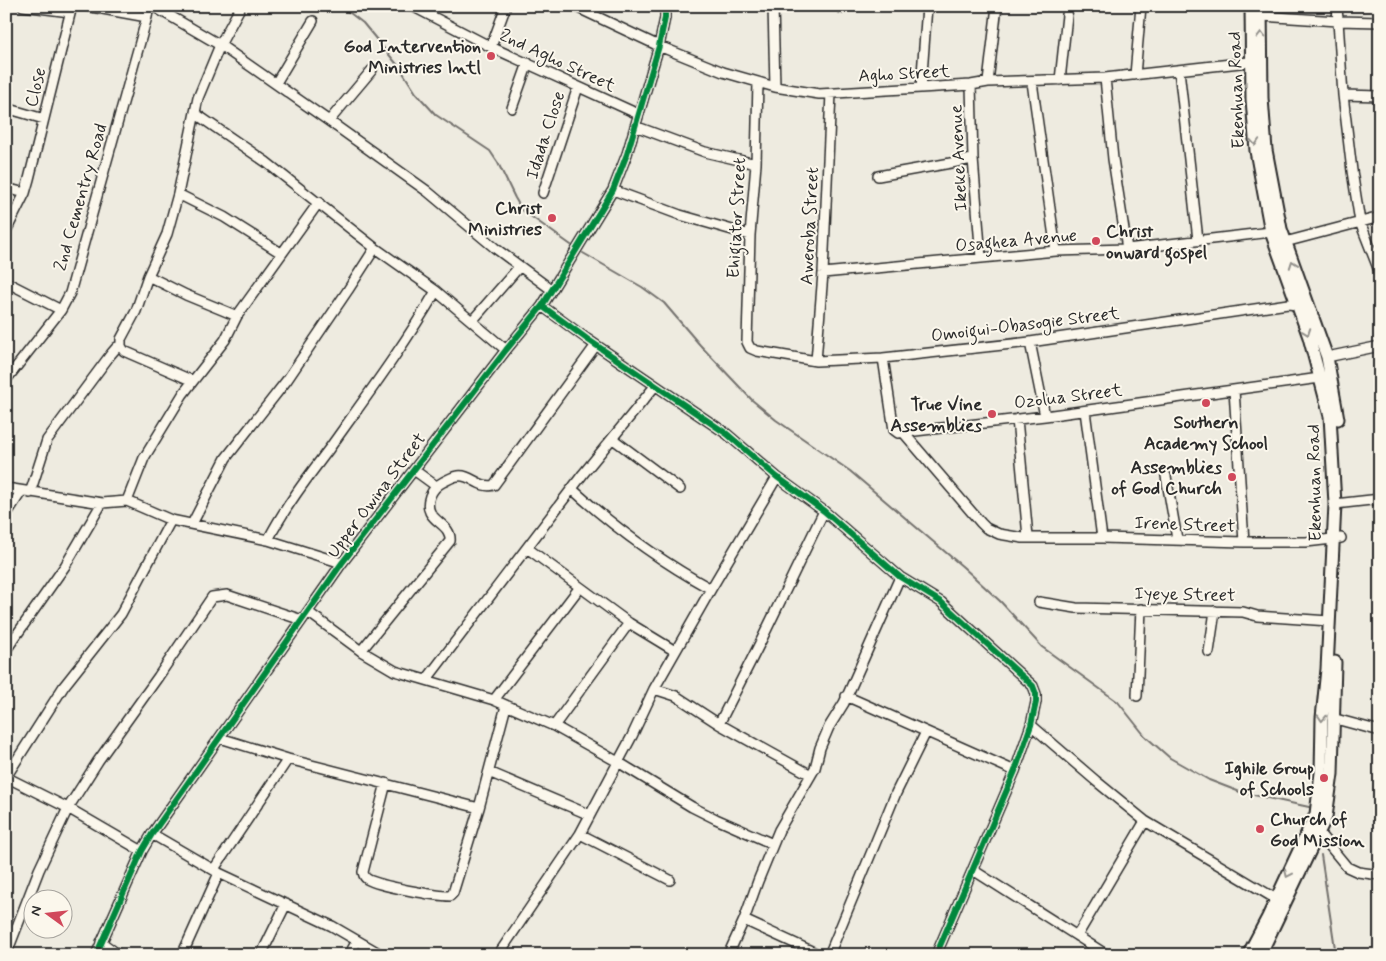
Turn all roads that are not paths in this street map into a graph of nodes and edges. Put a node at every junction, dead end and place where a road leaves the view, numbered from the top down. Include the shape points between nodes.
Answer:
1 (23, 6) edge
2 (86, 6) edge
3 (149, 6) edge
4 (153, 6) edge
5 (241, 6) edge
6 (412, 6) edge
7 (506, 6) edge
8 (574, 6) edge
9 (665, 6) edge
10 (773, 6) edge
11 (927, 6) edge
12 (997, 6) edge
13 (1068, 6) edge
14 (1141, 6) edge
15 (1251, 6) edge
16 (1337, 6) edge
17 (71, 9) edge
18 (1262, 11) edge
19 (147, 17) junction
20 (313, 21) dead end
21 (1338, 21) junction
22 (1380, 22) edge
23 (220, 45) junction
24 (659, 46) junction
25 (491, 47) junction
26 (1256, 61) junction
27 (528, 63) junction
28 (372, 70) dead end
29 (1179, 70) junction
30 (1135, 75) junction
31 (1105, 78) junction
32 (1060, 80) junction
33 (758, 82) junction
34 (988, 82) junction
35 (1032, 82) junction
36 (276, 83) junction
37 (971, 85) junction
38 (578, 86) junction
39 (775, 86) junction
40 (921, 88) junction
41 (831, 93) junction
42 (1343, 95) junction
43 (1380, 96) edge
44 (6, 108) edge
45 (512, 108) dead end
46 (196, 114) junction
47 (638, 114) junction
48 (44, 119) junction
49 (329, 121) junction
50 (635, 126) junction
51 (973, 159) junction
52 (756, 164) junction
53 (878, 176) dead end
54 (6, 188) edge
55 (613, 190) junction
56 (25, 193) junction
57 (543, 193) dead end
58 (178, 194) junction
59 (319, 202) junction
60 (1380, 217) edge
61 (1360, 222) junction
62 (6, 231) edge
63 (1271, 232) junction
64 (750, 235) junction
65 (1198, 240) junction
66 (1285, 242) junction
67 (375, 248) junction
68 (1128, 249) junction
69 (1056, 251) junction
70 (281, 253) junction
71 (981, 258) junction
72 (519, 267) junction
73 (823, 273) junction
74 (1380, 273) edge
75 (148, 276) junction
76 (6, 282) edge
77 (552, 290) junction
78 (436, 291) junction
79 (1297, 305) junction
80 (542, 306) junction
81 (61, 310) junction
82 (237, 316) junction
83 (472, 321) junction
84 (1030, 342) junction
85 (596, 344) junction
86 (121, 346) junction
87 (1380, 346) edge
88 (506, 350) junction
89 (757, 350) joint
90 (1328, 357) junction
91 (883, 358) junction
92 (816, 361) junction
93 (1320, 378) junction
94 (6, 380) edge
95 (193, 381) junction
96 (655, 386) junction
97 (1234, 390) junction
98 (1085, 411) junction
99 (1044, 416) junction
100 (1016, 419) junction
101 (903, 432) junction
102 (613, 439) junction
103 (414, 470) junction
104 (1166, 476) dead end
105 (777, 477) junction
106 (436, 486) junction
107 (6, 488) edge
108 (572, 489) junction
109 (680, 489) dead end
110 (26, 492) junction
111 (1380, 499) edge
112 (127, 501) junction
113 (102, 503) junction
114 (1338, 504) junction
115 (824, 511) junction
116 (6, 515) edge
117 (172, 520) junction
118 (192, 524) junction
119 (1028, 537) junction
120 (1102, 538) junction
121 (1338, 538) junction
122 (1177, 539) junction
123 (268, 540) junction
124 (1244, 542) junction
125 (527, 548) junction
126 (342, 563) junction
127 (900, 578) junction
128 (580, 587) junction
129 (711, 588) junction
130 (1038, 602) dead end
131 (1141, 609) junction
132 (1215, 611) junction
133 (308, 612) junction
134 (302, 620) junction
135 (1329, 621) junction
136 (629, 623) junction
137 (6, 650) edge
138 (361, 650) junction
139 (675, 651) junction
140 (1209, 652) dead end
141 (427, 679) junction
142 (654, 688) junction
143 (846, 696) junction
144 (1137, 696) dead end
145 (494, 700) junction
146 (506, 706) junction
147 (1332, 718) junction
148 (719, 724) junction
149 (1031, 725) junction
150 (554, 726) junction
151 (1380, 731) edge
152 (926, 732) junction
153 (220, 738) junction
154 (288, 759) junction
155 (618, 762) junction
156 (1015, 771) junction
157 (489, 772) junction
158 (811, 775) junction
159 (6, 777) edge
160 (386, 783) junction
161 (68, 808) junction
162 (479, 808) junction
163 (590, 815) junction
164 (1145, 821) junction
165 (1319, 833) junction
166 (152, 834) junction
167 (580, 834) junction
168 (773, 844) junction
169 (142, 851) junction
170 (973, 870) junction
171 (216, 872) junction
172 (1380, 875) edge
173 (670, 880) dead end
174 (1276, 899) junction
175 (286, 904) junction
176 (744, 920) junction
177 (1076, 936) junction
178 (358, 940) junction
179 (101, 942) junction
180 (6, 955) edge
181 (96, 955) edge
182 (119, 955) edge
183 (182, 955) edge
184 (262, 955) edge
185 (349, 955) edge
186 (382, 955) edge
187 (498, 955) edge
188 (728, 955) edge
189 (820, 955) edge
190 (829, 955) edge
191 (936, 955) edge
192 (1107, 955) edge
193 (1248, 955) edge
194 (1260, 955) edge

1 - 17 street
2 - 19 street
3 - 19 street, 2nd Cementry Road
4 - 23 street
5 - 23 street
6 - 25 street, 2nd Agho Street
7 - 25 street
8 - 24 street, Agho Street
9 - 24 street, Upper Owina Street
10 - 39 street
11 - 40 street
12 - 34 street
13 - 32 street
14 - 30 street
15 - 26 main road, Ekenhuan Road
16 - 21 street
17 - 48 street, Close
18 - 21 street
26 -> 18 main road, Ekenhuan Road
19 - 81 street, 2nd Cementry Road via 72,286
20 - 36 street
21 - 22 street
21 - 42 street
23 - 36 street
23 - 46 street via 198,98
24 - 33 street, Agho Street via 723,72
24 - 47 street, Upper Owina Street
25 - 27 street, 2nd Agho Street
26 - 29 street, Agho Street
26 -> 63 main road, Ekenhuan Road via 1256,151
26 - 66 main road, Ekenhuan Road via 1266,150
27 - 38 street, 2nd Agho Street
27 - 45 street
28 - 49 street
29 - 30 street, Agho Street
29 - 65 street
30 - 31 street, Agho Street
31 - 32 street, Agho Street
31 - 68 street via 1113,159
32 - 35 street, Agho Street
33 - 39 street, Agho Street
33 - 52 street, Ehigiator Street
34 - 35 street, Agho Street
34 - 37 street, Agho Street
35 - 69 street
36 - 49 street
37 - 40 street, Agho Street
37 - 51 street, Ikeke Avenue
38 - 47 street, 2nd Agho Street
38 - 57 street, Idada Close
39 - 41 street, Agho Street
40 - 41 street, Agho Street
41 - 73 street, Aweroba Street
42 - 43 street
42 - 61 street
44 - 48 street
46 - 58 street
46 - 59 street
47 - 50 street, Upper Owina Street
48 - 56 street, Close
49 - 72 street via 427,191
50 - 52 street via 705,152
50 - 55 street, Upper Owina Street
51 - 53 street
51 - 71 street, Ikeke Avenue
52 - 64 street, Ehigiator Street
54 - 56 street
55 - 64 street via 680,215
55 - 77 street, Upper Owina Street
56 - 62 street, Close
58 - 70 street via 224,217
58 - 75 street via 167,234
59 - 67 street
59 - 70 street
60 - 61 street
61 - 66 street
61 - 74 street
63 - 65 street, Osaghea Avenue
63 - 79 main road, Ekenhuan Road
64 - 89 street, Ehigiator Street via 747,342 750,348
65 - 68 street, Osaghea Avenue
90 -> 66 main road, Ekenhuan Road
67 - 78 street
67 - 118 street via 287,380 226,458
68 - 69 street, Osaghea Avenue
69 - 71 street, Osaghea Avenue
70 - 82 street
71 - 73 street, Osaghea Avenue
72 - 77 street
72 - 83 street
73 - 92 street, Aweroba Street
75 - 82 street
75 - 86 street via 136,311 121,339
76 - 81 street
77 - 80 street, Upper Owina Street
78 - 83 street
78 - 123 street via 415,328 284,512
79 - 84 street, Omoigui-Obasogie Street
79 -> 93 main road, Ekenhuan Road
80 - 85 street
80 - 88 street, Upper Owina Street
81 - 94 street, 2nd Cementry Road
82 - 95 street via 225,340
83 - 88 street
84 - 91 street, Omoigui-Obasogie Street
84 - 99 street
85 - 96 street
85 - 106 street via 494,485 487,487 458,475
86 - 95 street
86 - 110 street via 111,354 47,440
87 - 90 street
88 - 103 street, Upper Owina Street
89 - 92 street, Omoigui-Obasogie Street
90 - 114 main road, Ekenhuan Road via 1338,416
91 - 92 street, Omoigui-Obasogie Street
91 - 101 street via 894,430
93 - 97 street, Ozolua Street
93 - 114 main road, Ekenhuan Road via 1330,416
95 - 112 street via 144,458
96 - 102 street
96 - 105 street via 727,434
97 - 98 street, Ozolua Street
97 - 124 street
98 - 99 street, Ozolua Street
98 - 120 street
99 - 100 street, Ozolua Street
100 - 101 street, Ozolua Street
100 - 119 street
101 - 119 street, Irene Street via 986,528 999,534
102 - 108 street
102 - 109 street
103 - 106 street
103 - 126 street, Upper Owina Street
104 - 122 street
105 - 115 street
105 - 129 street
106 - 138 street via 428,504 430,515 448,531 450,541
107 - 110 street
108 - 125 street
108 - 129 street via 637,542
110 - 113 street
110 - 116 street
111 - 114 street
112 - 113 street
112 - 117 street
113 - 137 street via 65,566
114 - 121 main road, Ekenhuan Road
115 - 127 street
115 - 148 street
117 - 118 street
117 - 159 street via 121,614 64,686
118 - 123 street
119 - 120 street, Irene Street
120 - 122 street, Irene Street
121 - 124 street, Irene Street via 1306,542
121 - 135 main road, Ekenhuan Road
121 - 147 main road, Ekenhuan Road
122 - 124 street, Irene Street
123 - 126 street
125 - 128 street
125 - 141 street
126 - 133 street, Upper Owina Street
127 - 143 street
127 - 149 street via 941,602 1033,686 1036,702
128 - 136 street
128 - 145 street
129 - 139 street
130 - 131 street, Iyeye Street via 1076,608
131 - 132 street, Iyeye Street
131 - 144 street
132 - 135 street, Iyeye Street
132 - 140 street
133 - 134 street, Upper Owina Street
133 - 138 street
134 - 153 street, Upper Owina Street
134 - 161 street via 227,595 212,596
135 -> 174 main road, Ekenhuan Road via 1322,718 1322,773 1316,814
136 - 139 street
136 - 150 street
138 - 141 street via 395,670
139 - 142 street
141 - 145 street
142 - 148 street via 676,696
142 - 155 street
143 - 152 street
143 - 158 street via 828,727
145 - 146 street
146 - 150 street
146 - 157 street
147 - 151 street
147 - 165 main road, Ekenhuan Road via 1332,774 1326,817
148 - 158 street
149 - 156 street
149 - 164 street
150 - 155 street
152 - 156 street
152 - 190 street via 896,793
153 - 154 street
153 - 166 street, Upper Owina Street
154 - 160 street
154 - 171 street
155 - 163 street
155 - 168 street via 716,820
156 - 170 street
157 - 162 street
157 - 163 street
158 - 168 street
159 - 161 street
160 - 162 street
160 - 162 street via 363,872 366,878 385,884 450,896
161 - 169 street
161 - 180 street via 39,870
163 - 167 street
164 - 174 street
164 - 177 street
165 - 172 street via 1347,867
165 - 194 main road, Ekenhuan Road
166 - 169 street, Upper Owina Street
166 - 171 street
167 - 173 street
167 - 187 street
168 - 176 street
169 - 179 street, Upper Owina Street
170 - 177 street
170 - 191 street
171 - 175 street
171 - 183 street
174 - 193 main road, Ekenhuan Road
175 - 178 street
175 - 184 street
176 - 188 street
176 - 189 street
177 - 192 street
178 - 185 street
178 - 186 street
179 - 181 street, Upper Owina Street
179 - 182 street

